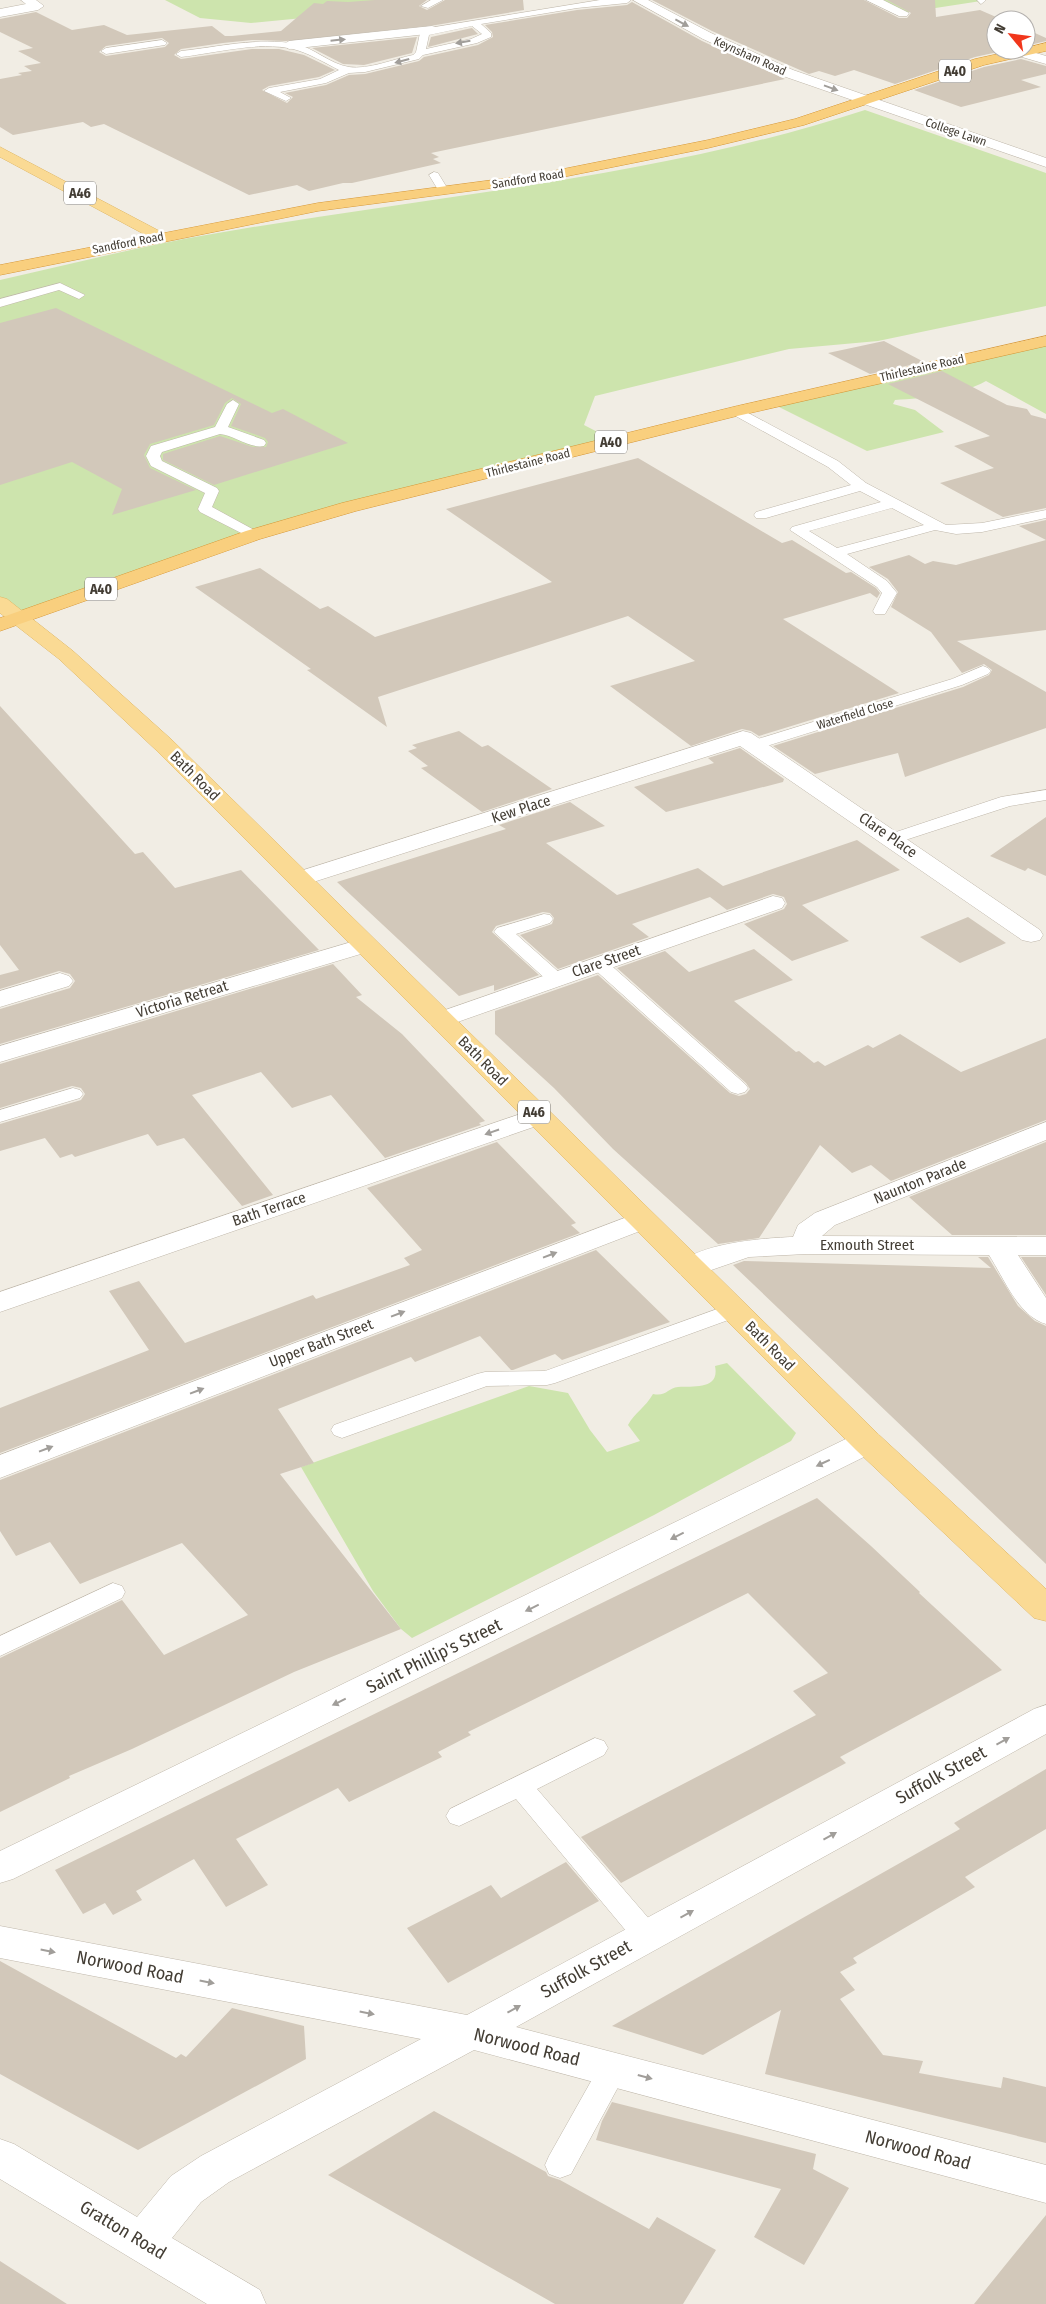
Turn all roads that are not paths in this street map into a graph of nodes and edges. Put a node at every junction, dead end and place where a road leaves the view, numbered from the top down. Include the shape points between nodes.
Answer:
1 (27, 0) edge
2 (439, 0) edge
3 (595, 0) edge
4 (627, 0) edge
5 (639, 0) edge
6 (872, 0) edge
7 (577, 5) junction
8 (425, 6) dead end
9 (0, 13) edge
10 (904, 13) dead end
11 (474, 23) junction
12 (432, 30) junction
13 (162, 43) dead end
14 (289, 46) junction
15 (106, 51) dead end
16 (420, 53) junction
17 (181, 54) dead end
18 (988, 60) edge
19 (347, 70) junction
20 (286, 98) dead end
21 (865, 101) junction
22 (0, 151) edge
23 (1046, 163) edge
24 (434, 175) dead end
25 (444, 191) junction
26 (160, 237) junction
27 (0, 270) edge
28 (79, 295) dead end
29 (0, 303) edge
30 (1046, 341) edge
31 (233, 404) dead end
32 (737, 411) junction
33 (220, 430) junction
34 (259, 442) dead end
35 (861, 486) junction
36 (893, 503) junction
37 (1046, 514) edge
38 (761, 515) dead end
39 (936, 526) junction
40 (253, 535) junction
41 (835, 553) junction
42 (880, 611) dead end
43 (7, 615) edge
44 (983, 671) dead end
45 (748, 742) junction
46 (1046, 795) edge
47 (892, 839) junction
48 (299, 879) junction
49 (773, 903) dead end
50 (544, 919) dead end
51 (1031, 934) dead end
52 (365, 945) junction
53 (599, 964) junction
54 (556, 979) junction
55 (60, 981) dead end
56 (0, 999) edge
57 (440, 1020) junction
58 (0, 1054) edge
59 (738, 1088) dead end
60 (73, 1094) dead end
61 (0, 1116) edge
62 (538, 1116) junction
63 (1046, 1130) edge
64 (643, 1220) junction
65 (806, 1244) junction
66 (998, 1246) junction
67 (1046, 1246) edge
68 (691, 1268) junction
69 (0, 1302) edge
70 (734, 1310) junction
71 (1046, 1314) edge
72 (342, 1430) dead end
73 (867, 1442) junction
74 (0, 1467) edge
75 (113, 1592) dead end
76 (1046, 1609) edge
77 (0, 1647) edge
78 (1046, 1718) edge
79 (595, 1748) dead end
80 (519, 1785) junction
81 (459, 1816) dead end
82 (0, 1868) edge
83 (647, 1936) junction
84 (0, 1942) edge
85 (471, 2032) junction
86 (613, 2068) junction
87 (0, 2157) edge
88 (560, 2165) dead end
89 (1046, 2184) edge
90 (143, 2242) junction
91 (245, 2304) edge

1 - 9 street via 38,6
2 - 8 lane
3 - 7 lane
4 - 7 lane
5 -> 21 street, Keynsham Road via 770,65
6 - 10 street
7 - 11 lane
11 - 12 lane
11 -> 16 lane via 488,35
14 -> 12 street
12 - 16 lane via 425,33
13 - 15 lane
14 - 17 lane via 265,45
14 - 19 lane
16 -> 19 lane via 398,62
18 - 21 highway, Sandford Road / A40
19 - 20 lane via 323,81 269,91
21 - 23 street, College Lawn
21 - 25 highway, Sandford Road / A40 via 799,122 708,144 579,170
22 - 26 main road, A46
24 - 25 lane
25 - 26 highway, Sandford Road / A40 via 318,206
26 - 27 highway, Sandford Road / A40
28 - 29 lane via 60,286
30 - 32 highway, Thirlestaine Road / A40
31 - 33 lane
32 - 35 lane via 833,464
32 - 40 highway, Thirlestaine Road / A40 via 348,507
33 - 34 lane
33 - 40 lane via 167,444 156,449 153,456 156,463 212,491 205,509
35 - 36 lane
35 - 38 lane
36 - 39 lane
36 - 41 lane via 797,530
37 - 39 lane via 976,529
39 - 41 lane
40 - 43 highway, Thirlestaine Road / A40
41 - 42 lane via 882,584 890,593
43 - 48 main road, Bath Road / A46 via 66,655 164,745
44 - 45 lane, Waterfield Close via 956,682
45 - 47 street, Clare Place
45 - 48 street, Kew Place
46 - 47 lane via 1007,801
47 - 51 street, Clare Place
48 - 52 main road, Bath Road / A46
49 - 53 street, Clare Street
50 - 54 lane via 503,932
52 - 57 main road, Bath Road / A46
52 - 58 street, Victoria Retreat
53 - 54 street, Clare Street
53 - 59 lane
54 - 57 street, Clare Street
55 - 56 street
57 - 62 main road, Bath Road / A46
60 - 61 lane
62 - 64 main road, Bath Road / A46
62 -> 69 street, Bath Terrace
63 - 65 street, Naunton Parade via 825,1219 808,1231
64 - 68 main road, Bath Road / A46
74 -> 64 street, Upper Bath Street
65 - 66 street, Exmouth Street
65 - 68 street, Exmouth Street via 749,1248
66 - 67 street, Exmouth Street
66 - 71 street via 1034,1303
68 - 70 main road, Bath Road / A46
70 - 72 lane via 547,1378 485,1379
70 - 73 main road, Bath Road / A46
73 - 76 main road, Bath Road / A46
73 -> 82 street, Saint Phillip's Street
75 - 77 lane
83 -> 78 street, Suffolk Street
79 - 80 lane
80 - 81 lane
80 - 83 lane
85 -> 83 street, Suffolk Street
84 -> 85 street, Norwood Road
85 - 86 street, Norwood Road
85 - 90 street, Suffolk Street via 215,2169 186,2190
86 - 88 lane
86 -> 89 street, Norwood Road
87 - 90 street, Gratton Road
90 - 91 street, Gratton Road

